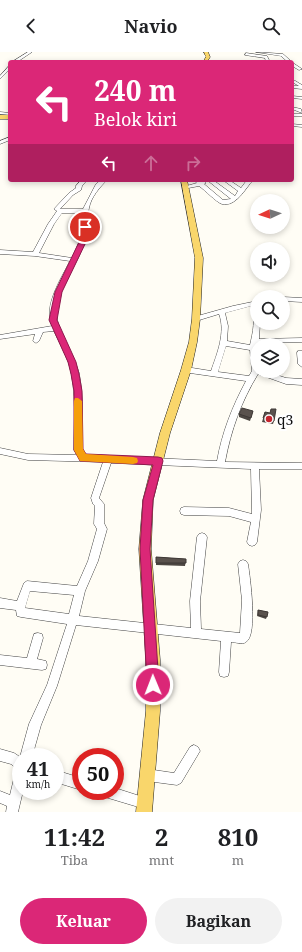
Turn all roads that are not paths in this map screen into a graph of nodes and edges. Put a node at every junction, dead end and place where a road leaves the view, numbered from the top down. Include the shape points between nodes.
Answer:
1 (30, 52) edge
2 (258, 52) edge
3 (266, 52) edge
4 (276, 55) edge
5 (246, 56) edge
6 (17, 60) edge
7 (263, 60) edge
8 (288, 60) edge
9 (294, 66) edge
10 (300, 68) dead end
11 (8, 70) edge
12 (0, 78) edge
13 (294, 97) edge
14 (302, 98) edge
15 (294, 105) edge
16 (302, 105) edge
17 (294, 108) edge
18 (302, 114) edge
19 (82, 182) edge
20 (101, 182) edge
21 (198, 182) edge
22 (215, 182) edge
23 (234, 182) edge
24 (248, 182) edge
25 (184, 184) edge
26 (241, 191) junction
27 (236, 199) junction
28 (60, 211) junction
29 (85, 212) junction
30 (0, 252) edge
31 (35, 254) junction
32 (74, 260) junction
33 (290, 299) edge
34 (302, 300) edge
35 (250, 304) edge
36 (221, 312) junction
37 (196, 319) junction
38 (56, 328) junction
39 (40, 330) junction
40 (0, 337) edge
41 (302, 340) edge
42 (36, 341) dead end
43 (290, 341) edge
44 (223, 343) junction
45 (250, 344) edge
46 (300, 353) dead end
47 (302, 364) edge
48 (186, 370) junction
49 (214, 374) junction
50 (277, 378) edge
51 (251, 379) joint
52 (302, 382) edge
53 (0, 452) edge
54 (84, 458) junction
55 (108, 460) junction
56 (158, 461) junction
57 (220, 465) junction
58 (255, 465) junction
59 (302, 466) edge
60 (184, 511) dead end
61 (256, 519) junction
62 (202, 537) dead end
63 (252, 542) dead end
64 (243, 564) dead end
65 (80, 592) junction
66 (0, 603) edge
67 (20, 606) junction
68 (73, 620) junction
69 (150, 630) junction
70 (196, 632) junction
71 (226, 636) junction
72 (38, 638) dead end
73 (0, 660) edge
74 (30, 664) junction
75 (42, 665) dead end
76 (224, 672) dead end
77 (28, 748) edge
78 (194, 751) dead end
79 (0, 755) edge
80 (12, 758) edge
81 (147, 775) junction
82 (0, 797) edge
83 (124, 799) edge
84 (13, 807) edge
85 (144, 807) edge

1 - 6 street
2 - 3 street
3 - 4 street
4 - 8 street via 285,56
5 - 7 street
9 - 10 street
11 - 12 street
13 - 14 street
13 - 15 street
15 - 16 street
17 - 18 street via 300,110
19 - 28 street via 79,189 57,209
20 - 29 street
21 - 25 street
21 - 27 street via 221,201
22 - 27 street
23 - 26 street
24 - 26 street
25 - 37 main road via 199,258
26 - 27 street
28 - 29 street
28 - 31 street
29 - 32 street via 83,240
30 - 31 street
31 - 32 street
32 - 38 street via 58,292 52,317
33 - 34 street
35 - 36 street
36 - 37 street
36 - 44 street via 226,322
37 - 48 main road
38 - 39 street
38 - 54 street via 75,374 78,391 78,450
39 - 40 street
39 - 42 street
41 - 43 street
44 - 45 street
44 - 49 street
46 - 47 street
48 - 49 street
48 - 56 main road via 174,401
49 - 51 street
50 - 52 street
51 - 57 street via 230,420
53 - 54 street via 28,457
54 - 55 street
55 - 56 street
55 - 65 street via 95,498 100,504 98,524 102,529 93,561
56 - 57 street
56 - 69 main road via 148,500 145,549
57 - 58 street
58 - 59 street
58 - 61 street
60 - 61 street via 229,512
61 - 63 street
62 - 70 street via 195,601
64 - 71 street via 248,603 245,636
65 - 67 street via 27,586
65 - 68 street
66 - 67 street
67 - 68 street via 21,612
68 - 69 street
68 - 77 street
69 - 70 street
69 - 81 main road via 153,711
70 - 71 street
71 - 76 street
72 - 74 street
73 - 74 street
74 - 75 street
78 - 81 street via 177,779
79 - 80 street
81 - 85 main road
82 - 84 street
83 - 85 street

